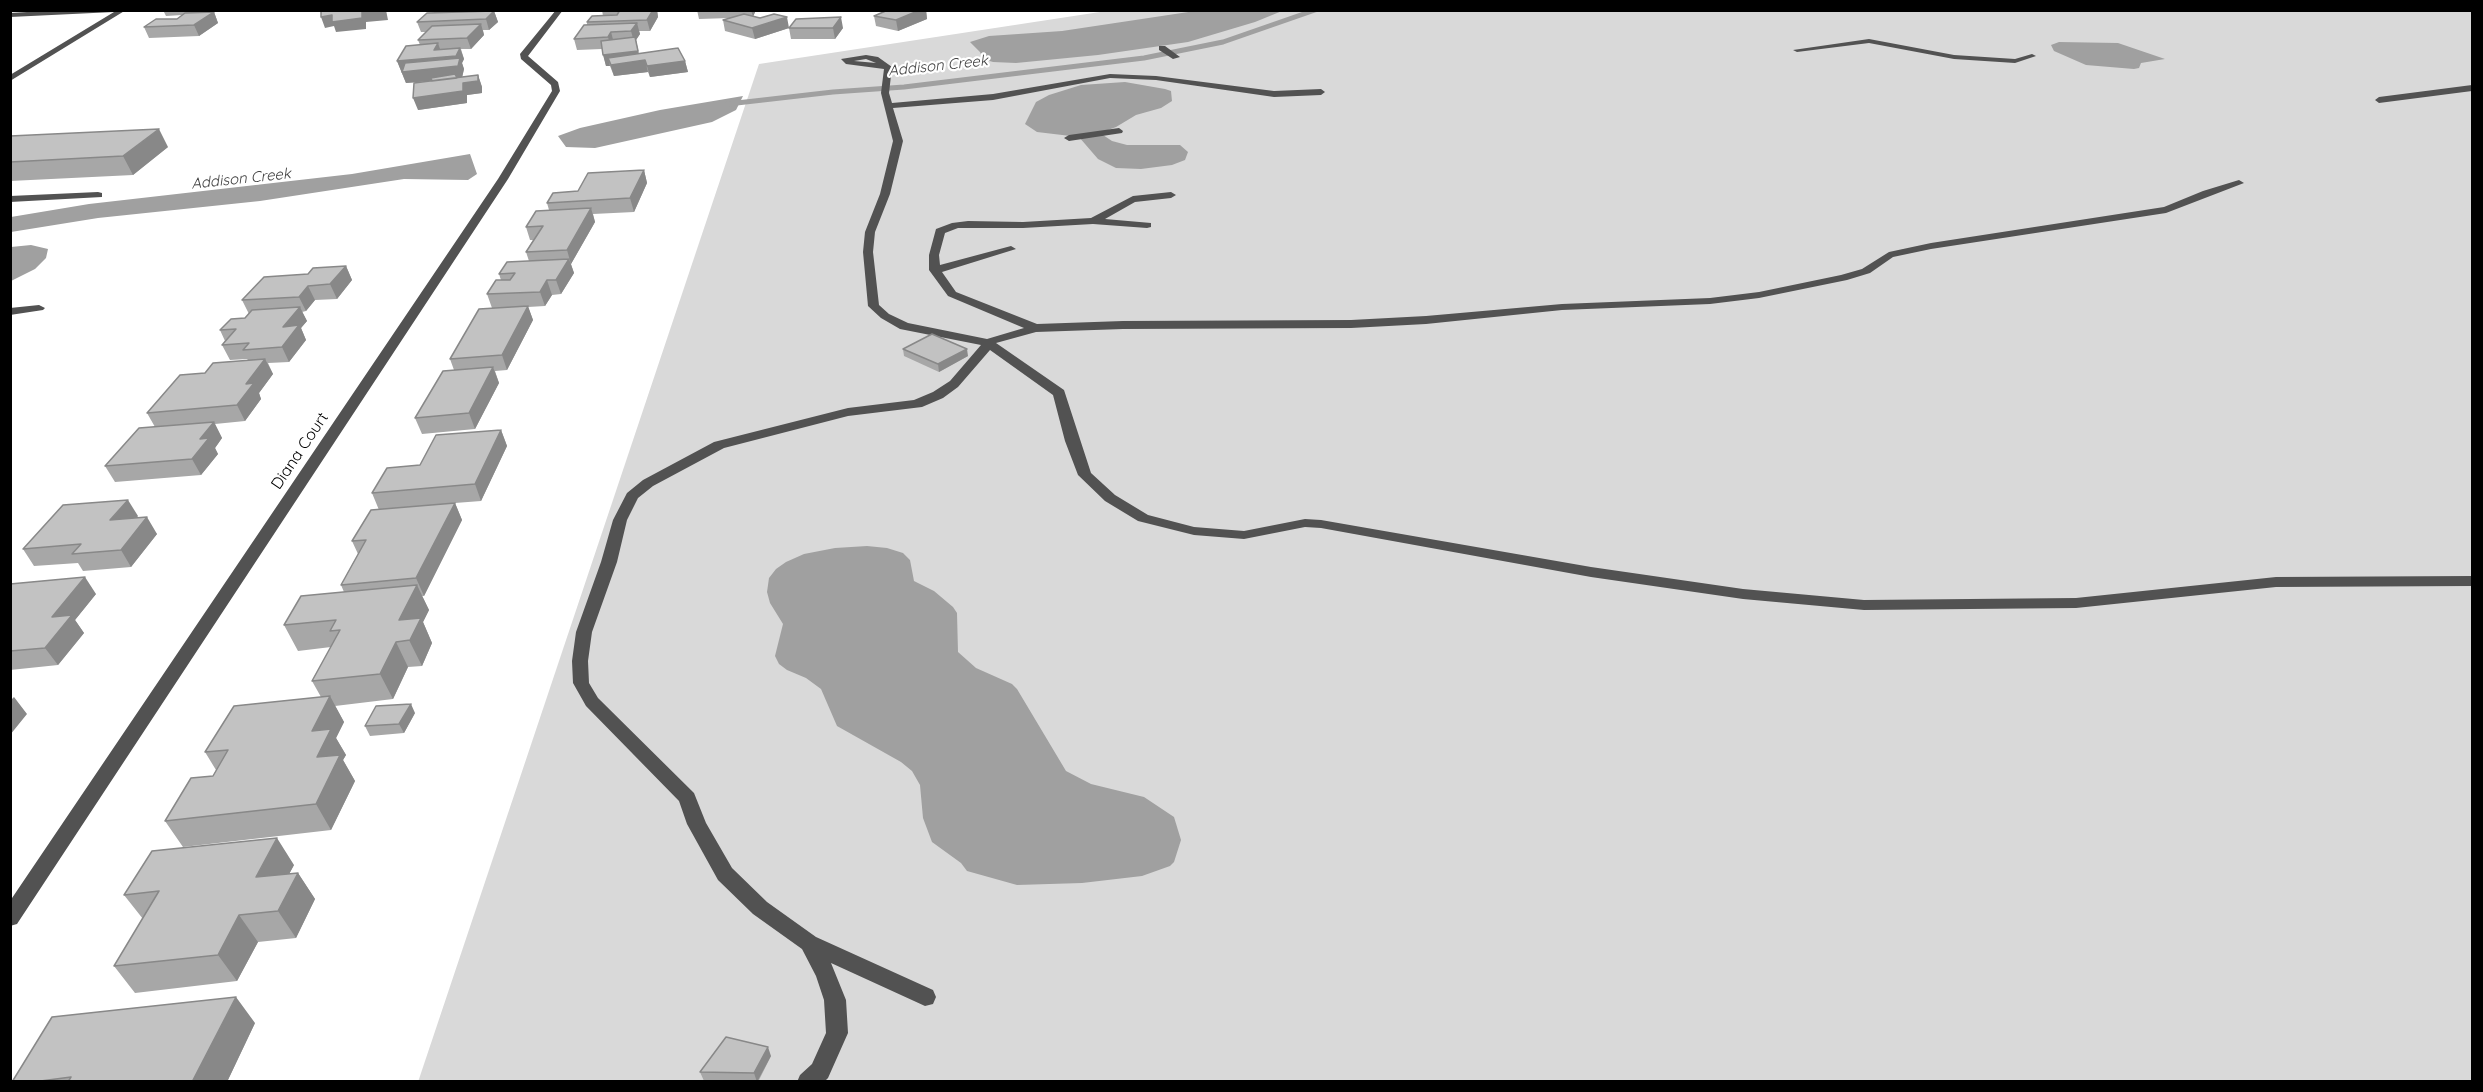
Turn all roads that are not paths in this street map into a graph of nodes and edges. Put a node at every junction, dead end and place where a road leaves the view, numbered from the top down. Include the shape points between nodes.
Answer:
1 (122, 10) edge
2 (560, 10) edge
3 (822, 10) edge
4 (844, 10) edge
5 (10, 15) edge
6 (1164, 49) dead end
7 (1797, 50) dead end
8 (2032, 56) dead end
9 (1176, 57) dead end
10 (888, 67) dead end
11 (10, 79) edge
12 (2472, 88) edge
13 (1321, 92) dead end
14 (2379, 100) dead end
15 (890, 106) junction
16 (1119, 131) dead end
17 (1069, 138) dead end
18 (2239, 183) dead end
19 (98, 195) dead end
20 (1171, 195) dead end
21 (10, 200) edge
22 (1093, 221) junction
23 (1147, 225) dead end
24 (1011, 249) dead end
25 (935, 270) junction
26 (39, 308) dead end
27 (10, 312) edge
28 (1035, 328) junction
29 (989, 343) junction
30 (2472, 581) edge
31 (17, 899) edge
32 (10, 918) edge
33 (809, 942) junction
34 (925, 997) dead end
35 (808, 1082) edge

1 - 5 street
1 - 11 street
2 - 31 street, Diana Court via 524,54 555,84 556,91 502,179
3 - 4 street
6 - 9 street
7 - 8 street via 1869,41 1954,57 2015,61
10 - 15 street via 885,88
12 - 14 street
13 - 15 street via 1274,94 1156,78 1110,76 1007,95
15 - 29 street via 898,141 870,232 868,252 874,306 904,326
16 - 17 street
18 - 28 street via 2166,210 1931,246 1889,255 1866,271 1843,278 1710,301 1562,307 1351,324
19 - 21 street
20 - 22 street via 1133,199
22 - 23 street
22 - 25 street via 956,225 940,231
24 - 25 street
25 - 28 street via 952,294
26 - 27 street
28 - 29 street
29 - 30 street via 1059,393 1085,475 1110,498 1143,518 1194,531 1244,535 1305,523 1321,524 1603,574 1743,594 1863,605 2076,603 2276,582
29 - 33 street via 954,384 917,404 848,412 719,445 648,483 632,496 620,520 584,632 581,683 592,702 687,798 726,874 760,908
31 - 32 street, Diana Court
33 - 34 street
33 - 35 street via 835,1000 837,1033 820,1071

